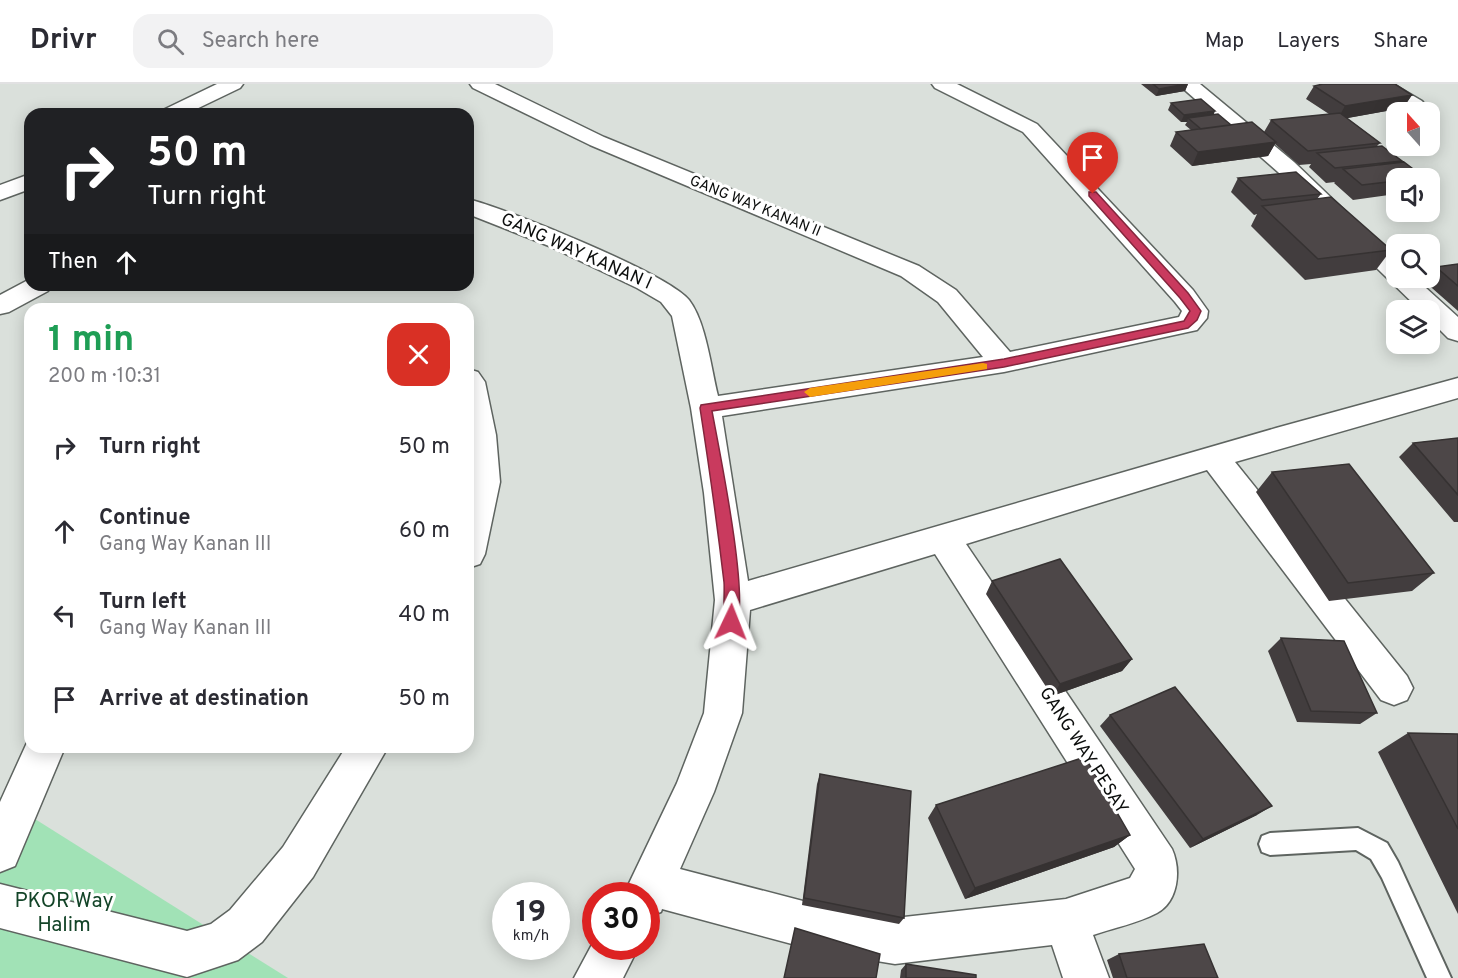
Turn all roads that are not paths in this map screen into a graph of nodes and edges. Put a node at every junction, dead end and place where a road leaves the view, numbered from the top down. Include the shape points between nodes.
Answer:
1 (233, 84) edge
2 (480, 84) edge
3 (942, 84) edge
4 (1188, 84) edge
5 (1379, 84) edge
6 (206, 96) edge
7 (1410, 102) edge
8 (182, 108) edge
9 (24, 183) edge
10 (0, 193) edge
11 (474, 208) edge
12 (1386, 263) edge
13 (1412, 288) edge
14 (28, 291) edge
15 (0, 306) edge
16 (1458, 332) edge
17 (1004, 363) junction
18 (1458, 388) edge
19 (474, 398) edge
20 (706, 408) junction
21 (1214, 456) junction
22 (474, 527) edge
23 (944, 539) junction
24 (733, 600) junction
25 (1394, 688) dead end
26 (42, 753) edge
27 (364, 753) edge
28 (1270, 844) dead end
29 (0, 851) edge
30 (652, 882) edge
31 (660, 893) edge
32 (0, 906) edge
33 (1066, 921) junction
34 (607, 960) edge
35 (597, 978) edge
36 (1086, 978) edge
37 (1439, 978) edge

1 - 6 street
2 - 17 street, GANG WAY KANAN II via 597,141 909,271 947,296
3 - 17 street via 1030,128 1195,311 1188,324
4 - 12 street via 1286,167
5 - 7 street
6 - 8 street
9 - 10 street
11 - 20 street, GANG WAY KANAN I via 558,241 670,296 685,316
13 - 16 street
14 - 15 street
17 - 20 street
18 - 21 street
19 - 22 street via 484,482
20 - 24 street, GANG WAY KANAN I
21 - 23 street
21 - 25 street
23 - 24 street
23 - 33 street, GANG WAY PESAY via 1157,864 1156,880 1144,896
24 - 30 street, GANG WAY KANAN I via 723,713 694,792
26 - 29 street
27 - 32 street via 298,862 246,926 222,944 188,954
28 - 37 lane via 1358,839 1379,851
31 - 33 street, GANG WAY PESAY via 895,941
33 - 36 street
34 - 35 street

